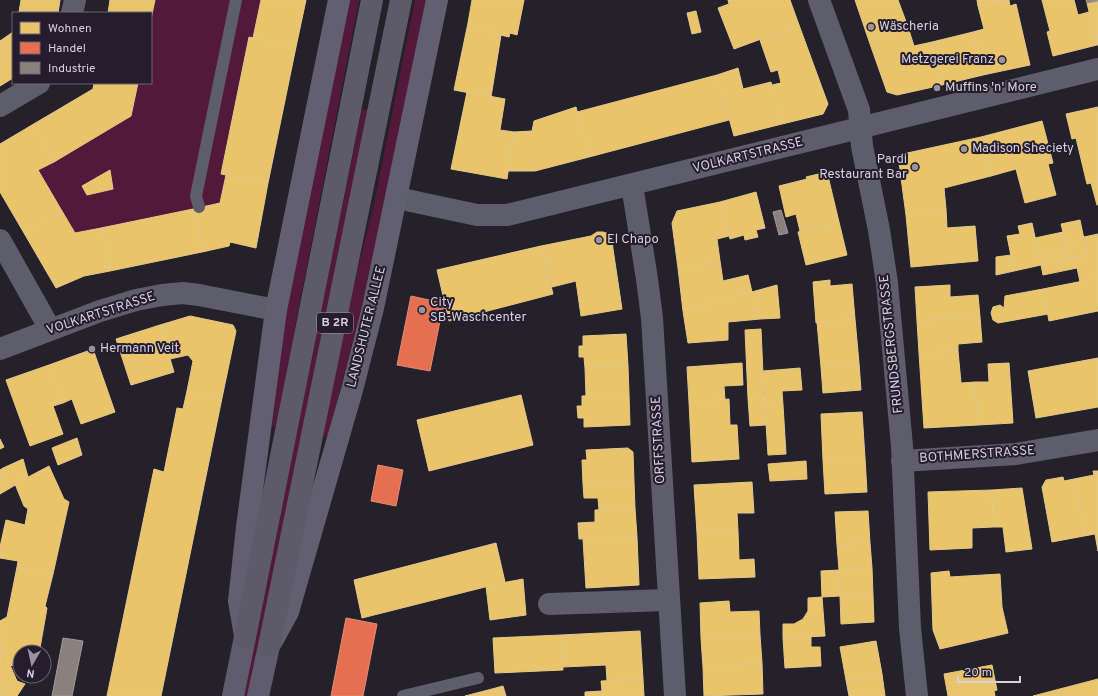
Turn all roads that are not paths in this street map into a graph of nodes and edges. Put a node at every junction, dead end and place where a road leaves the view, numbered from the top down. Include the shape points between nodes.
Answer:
1 (74, 0) edge
2 (236, 0) edge
3 (339, 0) edge
4 (372, 0) edge
5 (401, 0) edge
6 (437, 0) edge
7 (819, 0) edge
8 (72, 12) edge
9 (1098, 69) edge
10 (37, 84) edge
11 (0, 106) edge
12 (860, 128) junction
13 (632, 185) junction
14 (397, 198) junction
15 (199, 207) dead end
16 (0, 240) edge
17 (276, 310) junction
18 (50, 329) junction
19 (0, 349) edge
20 (1098, 440) edge
21 (902, 461) junction
22 (668, 600) junction
23 (548, 604) dead end
24 (245, 637) junction
25 (269, 646) junction
26 (478, 678) dead end
27 (233, 696) edge
28 (258, 696) edge
29 (403, 696) edge
30 (675, 696) edge
31 (917, 696) edge

1 - 8 street
2 - 15 lane via 196,196
3 - 17 main road
4 - 24 highway, B 2R
5 - 25 highway, LANDSHUTER ALLEE / B 2R
6 - 14 main road, LANDSHUTER ALLEE
7 - 12 street, FRUNDSBERGSTRASSE via 859,110
9 - 12 street, VOLKARTSTRASSE
10 - 11 street
12 - 13 street, VOLKARTSTRASSE
12 - 21 street, FRUNDSBERGSTRASSE via 886,283
13 - 14 street, VOLKARTSTRASSE via 519,213 500,215 478,215
13 - 22 street, ORFFSTRASSE via 652,318
14 - 25 main road, LANDSHUTER ALLEE via 373,308 308,548 288,612
16 - 18 street
17 - 18 street, VOLKARTSTRASSE via 199,295 162,294 122,304
17 - 24 main road via 239,601
18 - 19 street, VOLKARTSTRASSE
20 - 21 street, BOTHMERSTRASSE via 1016,454
21 - 31 street, FRUNDSBERGSTRASSE via 910,628
22 - 23 street
22 - 30 street, ORFFSTRASSE
24 - 27 main road, B 2R
25 - 28 main road, LANDSHUTER ALLEE / B 2R
26 - 29 lane

